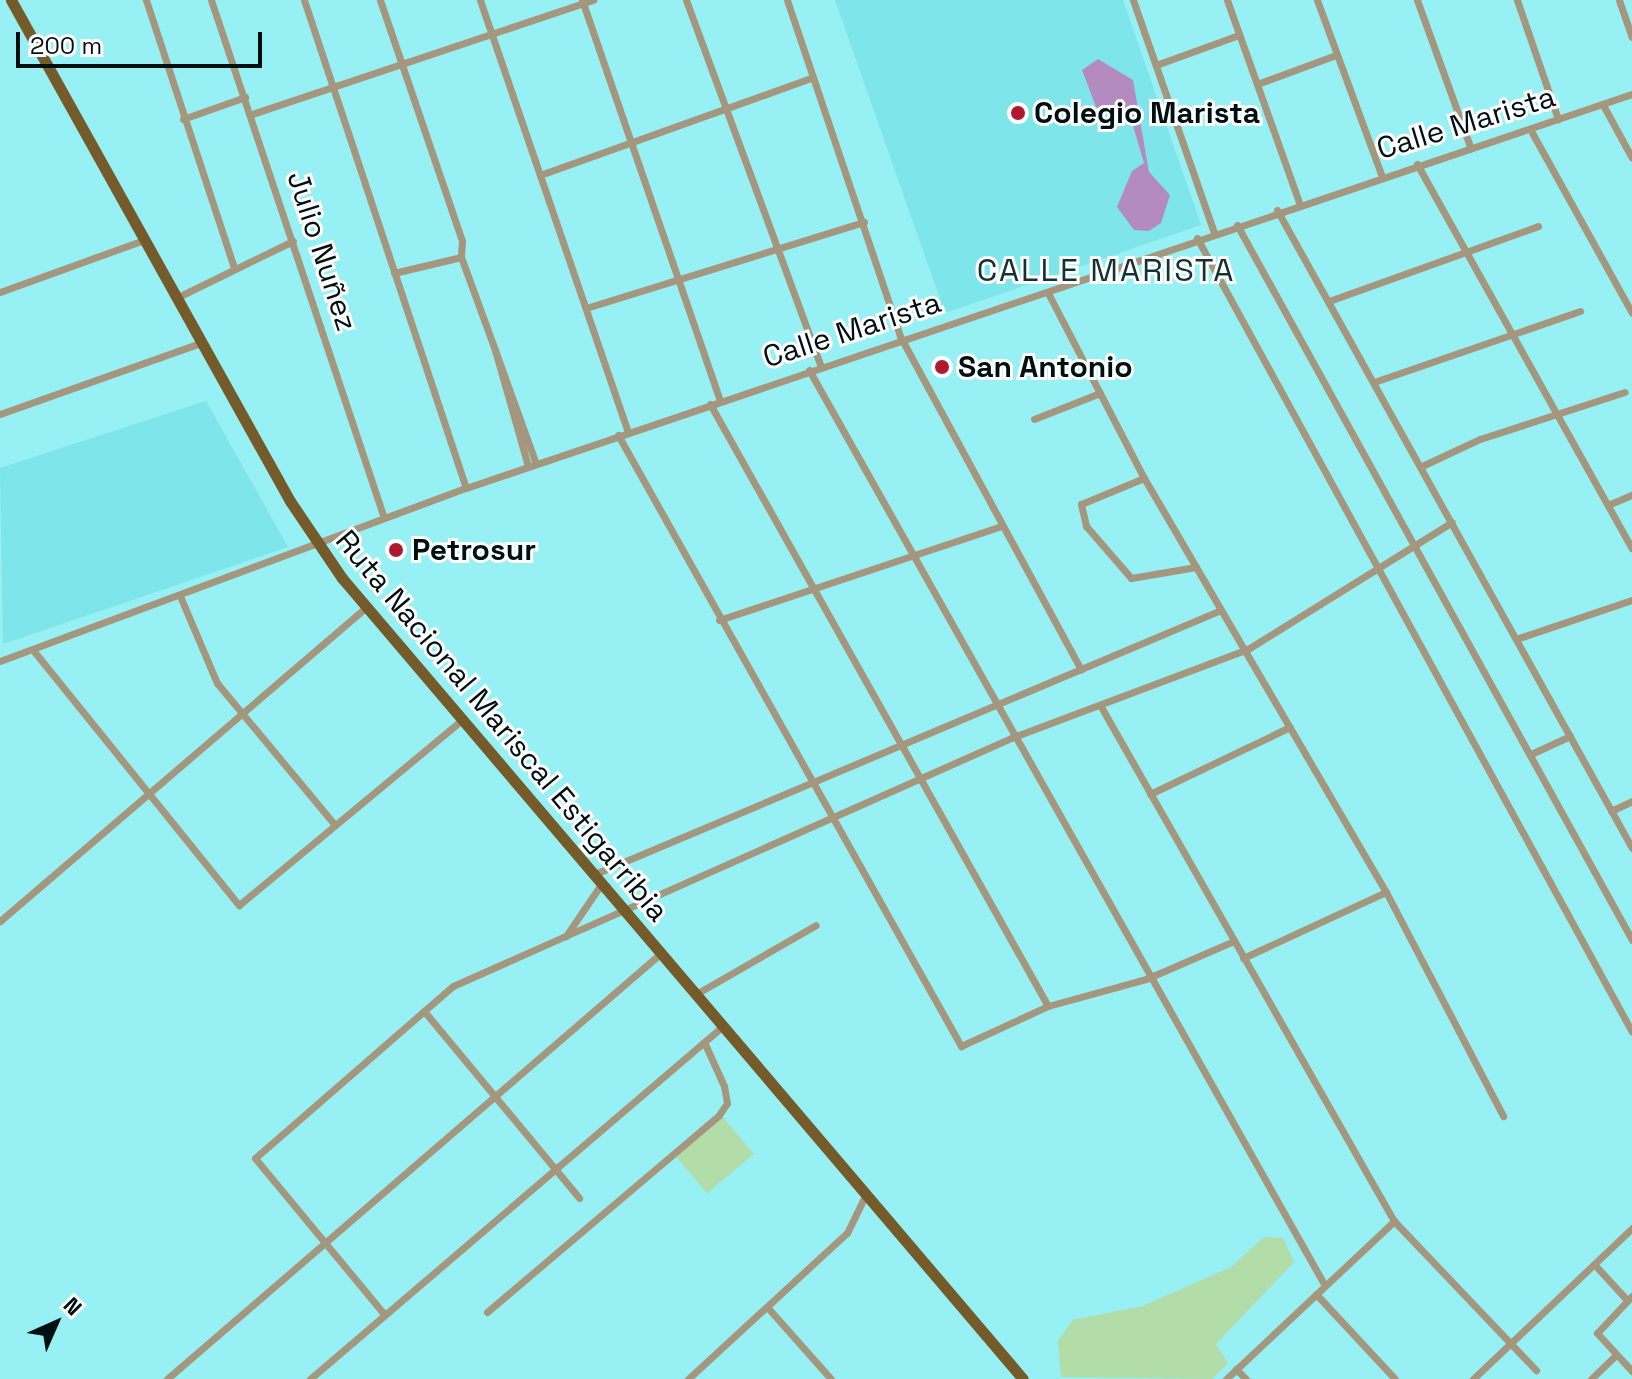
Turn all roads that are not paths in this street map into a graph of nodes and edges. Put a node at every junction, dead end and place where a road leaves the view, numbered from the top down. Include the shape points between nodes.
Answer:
1 (11, 0) edge
2 (146, 0) edge
3 (211, 0) edge
4 (304, 0) edge
5 (380, 0) edge
6 (480, 0) edge
7 (593, 0) edge
8 (686, 0) edge
9 (787, 0) edge
10 (1133, 0) edge
11 (1227, 0) edge
12 (1317, 0) edge
13 (1417, 0) edge
14 (1517, 0) edge
15 (1619, 0) edge
16 (582, 2) edge
17 (492, 35) junction
18 (1239, 35) junction
19 (1632, 37) edge
20 (1336, 55) junction
21 (1156, 65) junction
22 (399, 68) junction
23 (813, 77) junction
24 (1257, 84) junction
25 (334, 90) junction
26 (1632, 94) edge
27 (245, 97) junction
28 (1603, 105) junction
29 (726, 108) junction
30 (252, 114) junction
31 (183, 119) junction
32 (1558, 119) junction
33 (1530, 129) junction
34 (630, 143) junction
35 (1471, 149) junction
36 (1632, 158) edge
37 (1417, 164) junction
38 (1381, 174) junction
39 (540, 175) junction
40 (1299, 202) junction
41 (1277, 210) junction
42 (864, 222) junction
43 (1237, 225) junction
44 (1538, 226) dead end
45 (1214, 233) junction
46 (1197, 238) junction
47 (144, 240) junction
48 (293, 241) junction
49 (776, 249) junction
50 (1466, 252) junction
51 (461, 257) junction
52 (233, 265) junction
53 (394, 273) junction
54 (676, 280) junction
55 (0, 292) edge
56 (1048, 293) junction
57 (176, 298) junction
58 (1329, 301) junction
59 (586, 308) junction
60 (1580, 311) dead end
61 (1632, 313) edge
62 (1509, 330) junction
63 (901, 338) junction
64 (201, 343) junction
65 (821, 366) junction
66 (809, 370) junction
67 (1374, 382) junction
68 (1625, 392) dead end
69 (1100, 393) junction
70 (720, 400) junction
71 (710, 404) junction
72 (0, 414) edge
73 (1557, 414) junction
74 (1034, 419) dead end
75 (628, 432) junction
76 (618, 435) junction
77 (532, 465) junction
78 (1422, 466) junction
79 (1144, 478) junction
80 (466, 488) junction
81 (1632, 495) edge
82 (1608, 505) junction
83 (384, 518) junction
84 (1452, 522) junction
85 (1001, 526) junction
86 (318, 544) junction
87 (1414, 547) junction
88 (1632, 548) edge
89 (907, 555) junction
90 (1196, 567) junction
91 (1373, 567) junction
92 (810, 587) junction
93 (180, 596) junction
94 (1632, 600) edge
95 (365, 608) junction
96 (1221, 610) junction
97 (719, 620) junction
98 (1516, 639) junction
99 (1248, 649) junction
100 (33, 650) junction
101 (0, 661) edge
102 (1081, 669) junction
103 (1100, 705) junction
104 (994, 706) junction
105 (240, 711) junction
106 (462, 720) junction
107 (1290, 727) junction
108 (1570, 736) junction
109 (1011, 738) junction
110 (898, 746) junction
111 (1531, 754) junction
112 (916, 780) junction
113 (810, 785) junction
114 (146, 790) junction
115 (1150, 794) junction
116 (1632, 801) edge
117 (1611, 811) junction
118 (831, 817) junction
119 (334, 824) junction
120 (1632, 848) edge
121 (598, 879) junction
122 (1386, 892) junction
123 (624, 907) junction
124 (0, 921) edge
125 (816, 925) dead end
126 (566, 936) junction
127 (1632, 940) edge
128 (1234, 941) junction
129 (661, 953) junction
130 (1243, 958) junction
131 (1146, 979) junction
132 (696, 994) junction
133 (1048, 1006) junction
134 (424, 1011) junction
135 (723, 1026) junction
136 (1632, 1032) edge
137 (704, 1042) junction
138 (496, 1096) junction
139 (1503, 1116) dead end
140 (556, 1169) junction
141 (866, 1194) junction
142 (579, 1198) dead end
143 (1394, 1221) junction
144 (1632, 1228) edge
145 (326, 1243) junction
146 (1594, 1264) junction
147 (1324, 1284) junction
148 (1316, 1294) junction
149 (1630, 1298) edge
150 (768, 1308) junction
151 (487, 1312) dead end
152 (384, 1314) junction
153 (1512, 1342) junction
154 (1616, 1355) junction
155 (1236, 1369) junction
156 (1536, 1370) dead end
157 (1632, 1371) edge
158 (167, 1379) edge
159 (310, 1379) edge
160 (688, 1379) edge
161 (830, 1379) edge
162 (1023, 1379) edge
163 (1226, 1379) edge
164 (1246, 1379) edge
165 (1395, 1379) edge
166 (1473, 1379) edge
167 (1591, 1379) edge

1 - 47 main road, Ruta Nacional Mariscal Estigarribia
2 - 31 street
3 - 27 street, Julio Nuñez
4 - 25 street
5 - 22 street
6 - 17 street
7 - 16 street
8 - 29 street
9 - 23 street
10 - 21 street
11 - 18 street
12 - 20 street
13 - 35 street
14 - 32 street
15 - 19 street
16 - 17 street
16 - 34 street
17 - 22 street
17 - 39 street
18 - 21 street
18 - 24 street
20 - 24 street
20 - 38 street
21 - 45 street
22 - 25 street
22 - 51 street via 458,227
23 - 29 street
23 - 42 street
24 - 40 street
25 - 30 street
25 - 53 street
26 - 28 street, Calle Marista
27 - 30 street, Julio Nuñez
27 - 31 street
28 - 32 street, Calle Marista
28 - 36 street
29 - 34 street
29 - 49 street
30 - 48 street, Julio Nuñez
31 - 52 street
32 - 33 street, Calle Marista
33 - 35 street, Calle Marista
33 - 61 street
34 - 39 street
34 - 54 street
35 - 37 street, Calle Marista
37 - 38 street, Calle Marista
37 - 50 street
38 - 40 street, Calle Marista
39 - 59 street
40 - 41 street, Calle Marista
41 - 43 street, Calle Marista
41 - 58 street
42 - 49 street
42 - 63 street
43 - 45 street, Calle Marista
43 - 87 street
44 - 50 street
45 - 46 street, Calle Marista
46 - 56 street, Calle Marista
46 - 91 street
47 - 55 street
47 - 57 main road, Ruta Nacional Mariscal Estigarribia
48 - 52 street
48 - 83 street, Julio Nuñez
49 - 54 street
49 - 65 street
50 - 58 street
50 - 62 street
51 - 53 street
51 - 77 street
52 - 57 street
53 - 80 street
54 - 59 street
54 - 70 street
56 - 63 street, Calle Marista
56 - 69 street
57 - 64 main road, Ruta Nacional Mariscal Estigarribia
58 - 67 street
59 - 75 street
60 - 62 street
62 - 67 street
62 - 73 street
63 - 65 street, Calle Marista
63 - 85 street
64 - 72 street
64 - 86 main road, Ruta Nacional Mariscal Estigarribia
65 - 66 street, Calle Marista
66 - 70 street, Calle Marista
66 - 89 street
67 - 78 street
68 - 73 street
69 - 74 street
69 - 79 street
70 - 71 street, Calle Marista
71 - 75 street, Calle Marista
71 - 92 street
73 - 78 street
73 - 82 street
75 - 76 street, Calle Marista
76 - 77 street, Calle Marista
76 - 97 street
77 - 80 street, Calle Marista
78 - 84 street
79 - 90 street
79 - 90 street via 1081,504 1086,526 1131,578
80 - 83 street, Calle Marista
81 - 82 street
82 - 88 street
83 - 86 street, Calle Marista
84 - 87 street
84 - 98 street
85 - 89 street
85 - 102 street
86 - 93 street, Calle Marista
86 - 95 main road, Ruta Nacional Mariscal Estigarribia
87 - 91 street
87 - 111 street
89 - 92 street
89 - 104 street
90 - 96 street
91 - 99 street
91 - 136 street
92 - 97 street
92 - 110 street
93 - 100 street, Calle Marista
93 - 105 street via 200,655
94 - 98 street
95 - 105 street
95 - 106 main road, Ruta Nacional Mariscal Estigarribia
96 - 99 street
96 - 102 street
97 - 113 street
98 - 108 street
99 - 103 street
99 - 107 street
100 - 101 street, Calle Marista
100 - 114 street
102 - 104 street
103 - 109 street
103 - 115 street
104 - 109 street
104 - 110 street
105 - 114 street
105 - 119 street
106 - 119 street
106 - 121 main road, Ruta Nacional Mariscal Estigarribia
107 - 115 street
107 - 122 street
108 - 111 street
108 - 117 street
109 - 112 street
109 - 131 street
110 - 112 street
110 - 113 street
111 - 127 street
112 - 118 street
112 - 133 street
113 - 118 street
113 - 121 street
114 - 119 street via 239,905
114 - 124 street
115 - 128 street
116 - 117 street
117 - 120 street
118 - 123 street
118 - 133 street via 961,1046
121 - 123 main road, Ruta Nacional Mariscal Estigarribia
121 - 126 street
122 - 130 street
122 - 139 street
123 - 126 street
123 - 129 main road, Ruta Nacional Mariscal Estigarribia
125 - 132 street
126 - 134 street via 473,974
128 - 130 street
128 - 131 street
129 - 132 main road, Ruta Nacional Mariscal Estigarribia
129 - 138 street
130 - 143 street
131 - 133 street
131 - 147 street
132 - 135 main road, Ruta Nacional Mariscal Estigarribia
134 - 138 street
134 - 145 street via 255,1158
135 - 137 street
135 - 141 main road, Ruta Nacional Mariscal Estigarribia
137 - 140 street
137 - 151 street via 724,1086 727,1103 719,1115
138 - 140 street
138 - 145 street
140 - 142 street
140 - 152 street
141 - 150 street via 847,1233
141 - 162 main road, Ruta Nacional Mariscal Estigarribia
143 - 147 street
143 - 153 street
144 - 146 street
145 - 152 street
145 - 158 street
146 - 149 street
146 - 153 street
147 - 148 street
148 - 155 street
148 - 165 street
149 - 154 street via 1597,1333
150 - 160 street
150 - 161 street
152 - 159 street
153 - 156 street
153 - 166 street
154 - 157 street
154 - 167 street
155 - 163 street
155 - 164 street

